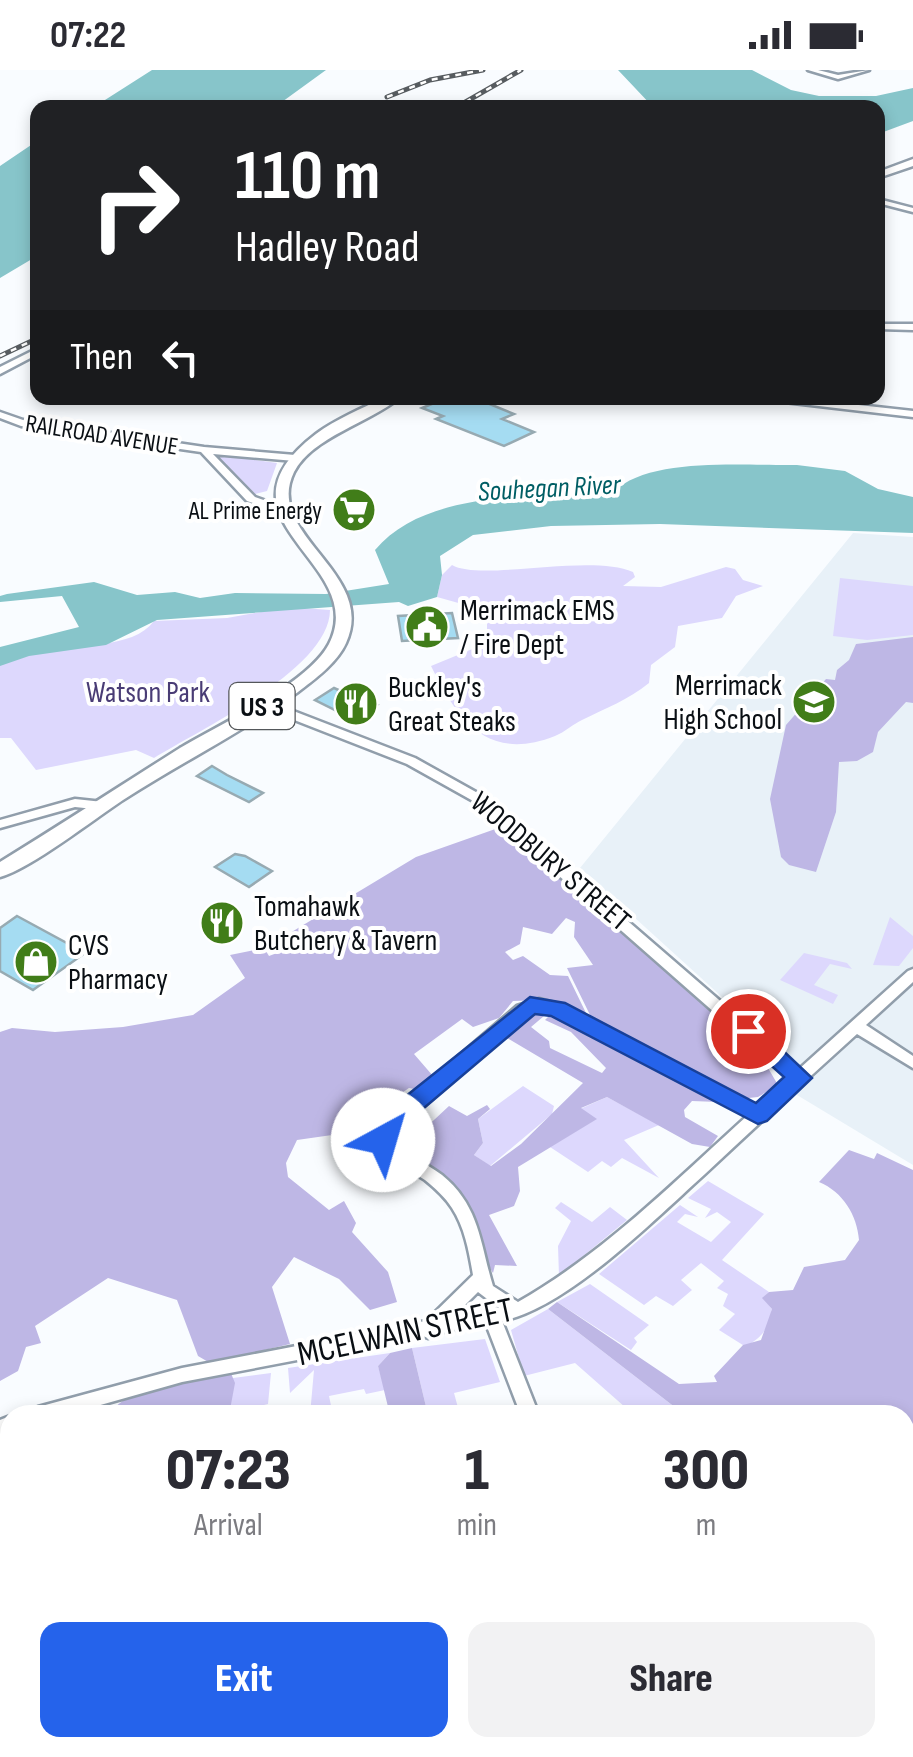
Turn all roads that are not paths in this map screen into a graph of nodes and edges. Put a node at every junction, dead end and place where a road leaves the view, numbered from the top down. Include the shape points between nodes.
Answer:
1 (812, 70) edge
2 (866, 70) edge
3 (913, 162) edge
4 (885, 172) edge
5 (885, 203) edge
6 (913, 210) edge
7 (913, 327) edge
8 (885, 328) edge
9 (30, 354) edge
10 (0, 371) edge
11 (377, 405) edge
12 (841, 405) edge
13 (884, 405) edge
14 (891, 412) junction
15 (913, 414) edge
16 (0, 415) edge
17 (204, 450) junction
18 (294, 458) junction
19 (282, 510) junction
20 (265, 704) junction
21 (103, 806) junction
22 (0, 824) edge
23 (0, 872) edge
24 (913, 974) edge
25 (856, 1026) junction
26 (913, 1063) edge
27 (799, 1078) junction
28 (758, 1115) junction
29 (482, 1277) junction
30 (518, 1311) junction
31 (493, 1319) junction
32 (428, 1331) junction
33 (76, 1405) edge
34 (526, 1405) edge

1 - 2 street via 838,77
3 - 4 main road
5 - 6 street
7 - 8 street
9 - 10 street
11 - 18 main road via 327,429
12 - 14 street
13 - 14 street
14 - 15 street
16 - 17 street, RAILROAD AVENUE
17 - 18 street, RAILROAD AVENUE
17 - 19 street, RAILROAD AVENUE via 251,498
18 - 19 main road via 284,478
19 - 20 main road, US 3 via 340,594 346,620 325,660
20 - 21 main road, US 3
20 - 27 street, WOODBURY STREET via 411,761 479,799
21 - 22 street via 75,802
21 - 23 main road, US 3
24 - 25 street, MCELWAIN STREET
25 - 26 street
25 - 27 street, MCELWAIN STREET
27 - 28 street, MCELWAIN STREET
28 - 29 street via 556,1008 522,1009 385,1126 383,1140 392,1152 448,1188 468,1214
28 - 30 street, MCELWAIN STREET via 583,1271
29 - 30 street via 486,1290
29 - 32 street
30 - 31 street, MCELWAIN STREET
31 - 32 street, MCELWAIN STREET
31 - 34 street
32 - 33 street, MCELWAIN STREET via 182,1375

